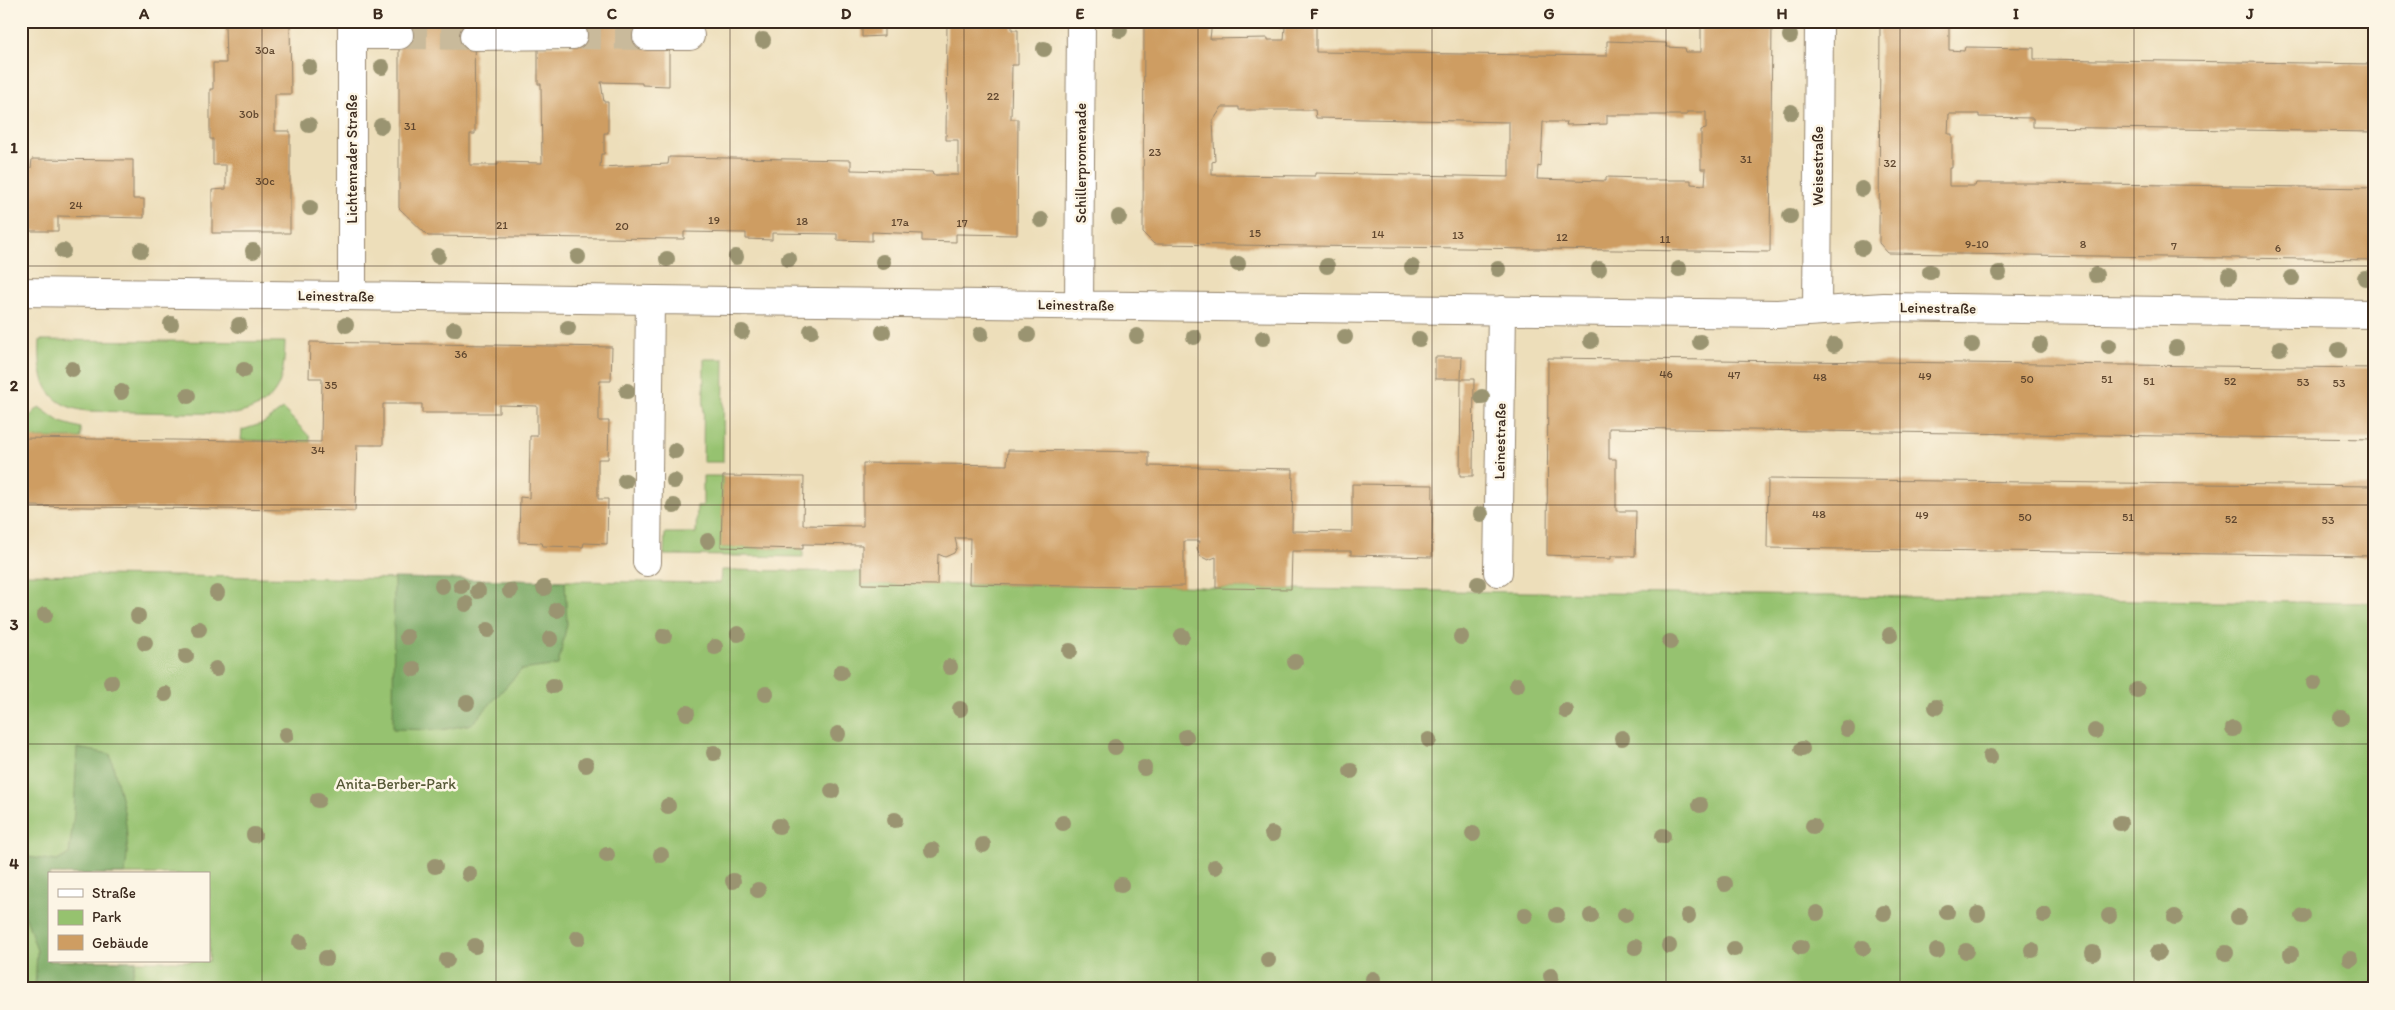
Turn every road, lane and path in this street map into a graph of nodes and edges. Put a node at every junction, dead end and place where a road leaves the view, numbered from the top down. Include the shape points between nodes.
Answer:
1 (1081, 21) edge
2 (1819, 21) edge
3 (352, 28) edge
4 (399, 35) tunnel mouth
5 (573, 35) tunnel mouth
6 (474, 36) tunnel mouth
7 (648, 36) tunnel mouth
8 (690, 36) dead end
9 (21, 292) edge
10 (352, 296) junction
11 (650, 300) junction
12 (1079, 305) junction
13 (1502, 310) junction
14 (1817, 311) junction
15 (2374, 314) edge
16 (647, 562) dead end
17 (1498, 572) dead end

1 - 12 street, Schillerpromenade
2 - 14 street, Weisestraße
3 - 4 street
3 - 10 street, Lichtenrader Straße
5 - 6 street
7 - 8 street
9 - 10 street, Leinestraße
10 - 11 street, Leinestraße
11 - 12 street, Leinestraße
11 - 16 street
12 - 13 street, Leinestraße
13 - 14 street, Leinestraße via 1776,314
13 - 17 street, Leinestraße
14 - 15 street, Leinestraße via 1884,307

